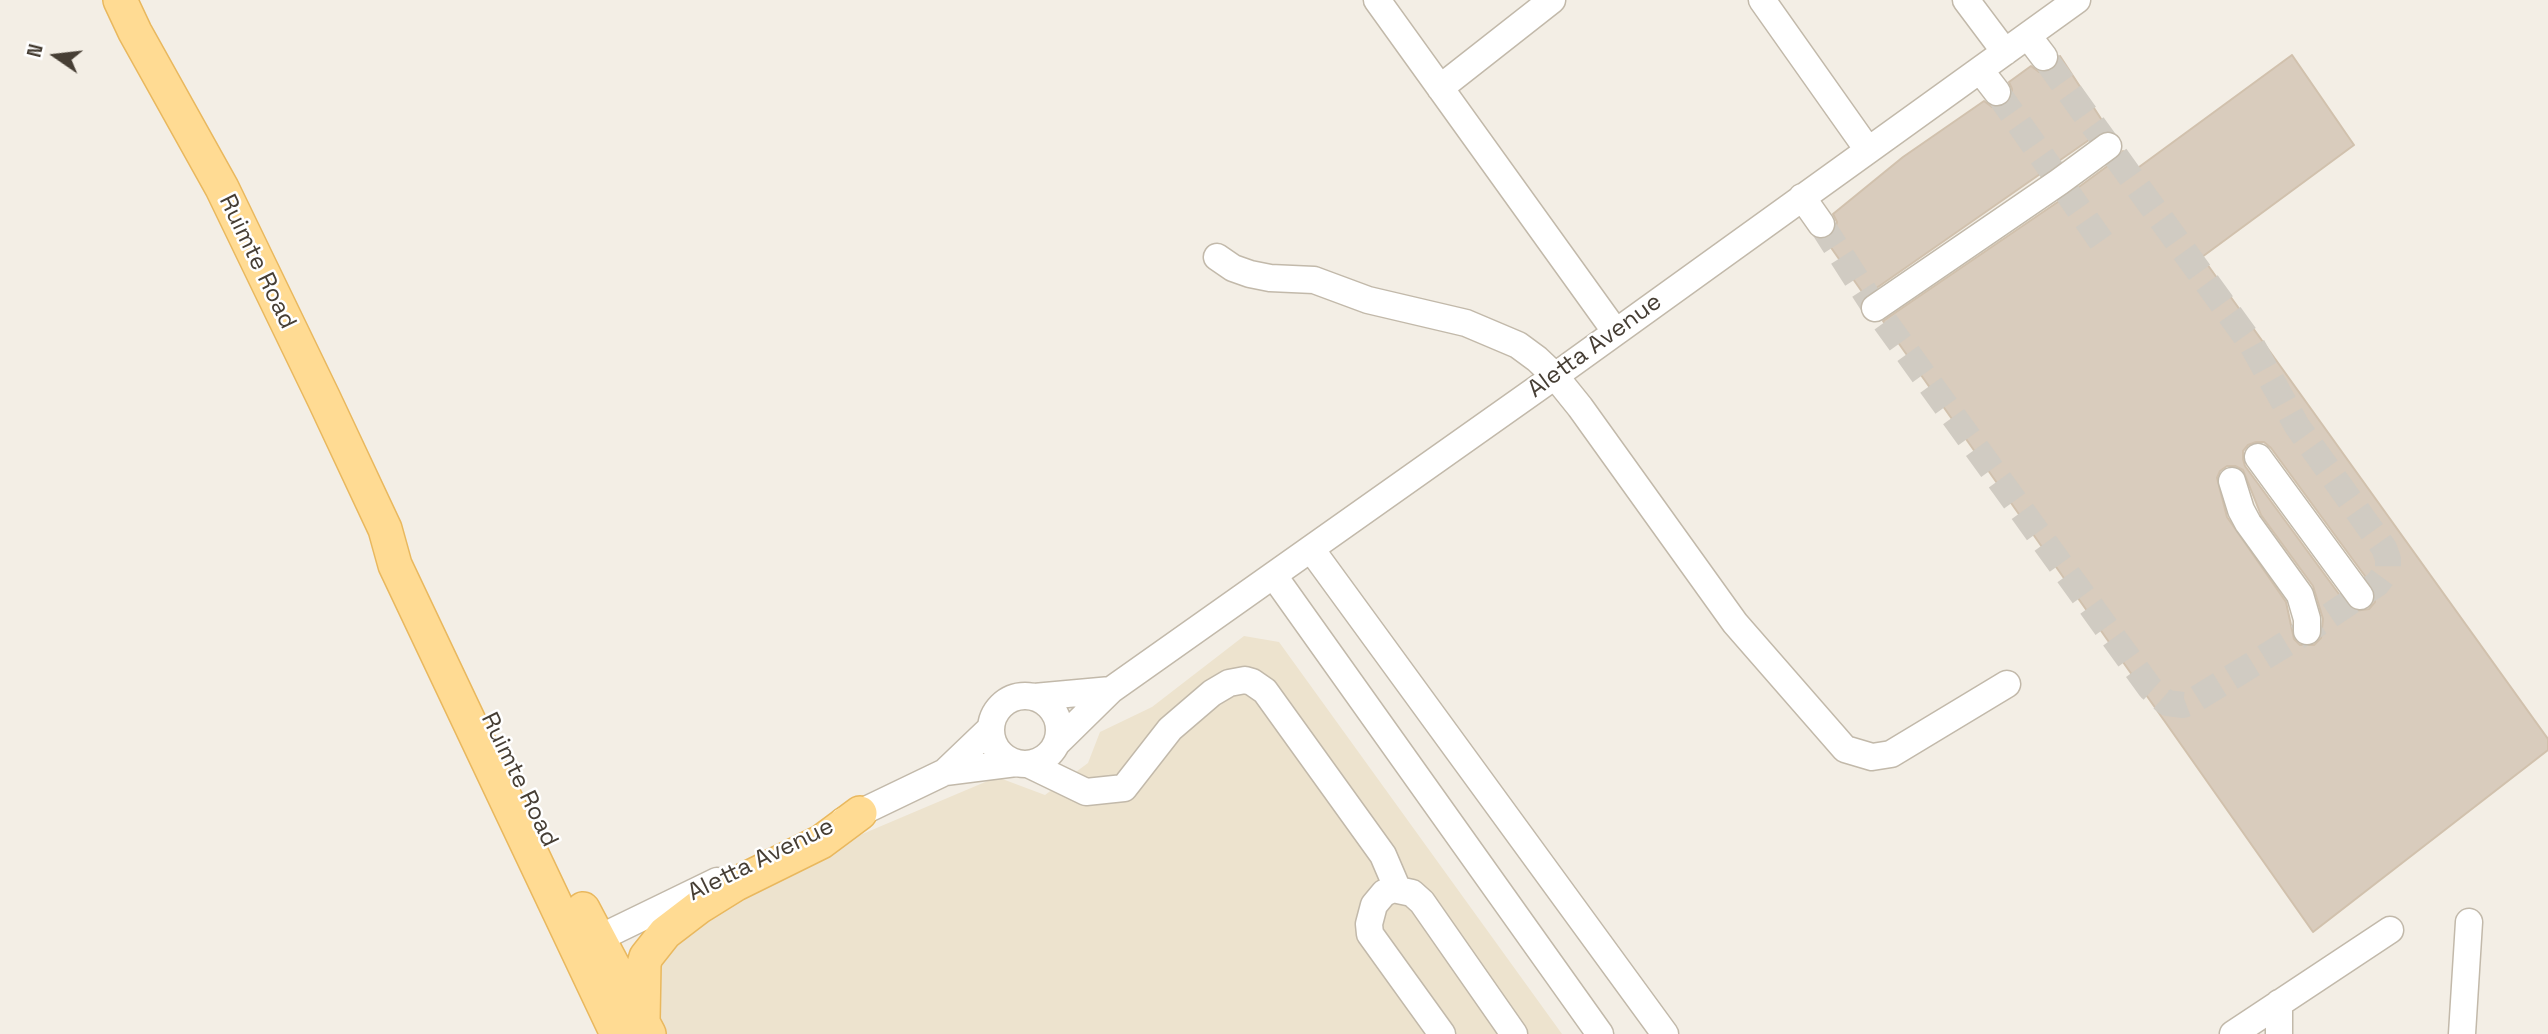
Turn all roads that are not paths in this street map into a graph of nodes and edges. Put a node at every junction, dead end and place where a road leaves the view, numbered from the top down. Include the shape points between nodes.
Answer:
1 (120, 0) edge
2 (1377, 0) edge
3 (1552, 0) edge
4 (1762, 0) edge
5 (1966, 0) edge
6 (2077, 0) edge
7 (2028, 36) junction
8 (2005, 52) junction
9 (2044, 57) tunnel mouth
10 (1980, 70) junction
11 (1440, 88) junction
12 (1997, 92) tunnel mouth
13 (2108, 146) dead end
14 (1868, 150) junction
15 (1802, 197) junction
16 (1821, 223) tunnel mouth
17 (1217, 257) dead end
18 (1875, 308) dead end
19 (1615, 331) junction
20 (1555, 376) junction
21 (2258, 457) dead end
22 (2232, 481) dead end
23 (1311, 549) junction
24 (1274, 576) junction
25 (2360, 596) dead end
26 (2307, 631) dead end
27 (2007, 684) dead end
28 (1111, 690) junction
29 (1034, 697) junction
30 (991, 727) junction
31 (1056, 744) junction
32 (1022, 764) junction
33 (945, 772) junction
34 (860, 813) junction
35 (1398, 890) junction
36 (2469, 922) dead end
37 (2390, 930) dead end
38 (587, 944) junction
39 (2279, 1003) junction
40 (636, 1030) edge
41 (1442, 1034) edge
42 (1514, 1034) edge
43 (1600, 1034) edge
44 (1664, 1034) edge
45 (2233, 1034) edge
46 (2279, 1034) edge
47 (2462, 1034) edge

1 - 38 main road, Ruimte Road via 222,188 384,529 395,565
2 - 11 street
3 - 11 street
4 - 14 street
5 - 8 street
6 - 7 street, Aletta Avenue
7 - 8 street, Aletta Avenue
7 - 9 street
8 - 10 street, Aletta Avenue
10 - 12 street
10 - 14 street, Aletta Avenue
11 - 19 street
13 - 18 street
14 - 15 street, Aletta Avenue
15 - 16 street
15 - 19 street, Aletta Avenue
17 - 20 street via 1250,274 1314,279 1367,300 1466,323 1517,345
19 - 20 street, Aletta Avenue
20 - 23 street, Aletta Avenue
20 - 27 street via 1735,623 1845,749 1872,757 1891,754
21 - 25 street
22 - 26 street via 2248,523 2300,595
23 - 24 street, Aletta Avenue
23 - 44 street
24 - 28 street, Aletta Avenue
24 - 43 street
28 - 29 street, Aletta Avenue
28 - 31 street, Aletta Avenue
29 - 30 street via 1010,699 994,716
29 - 31 street via 1053,710 1058,721
30 - 32 street via 997,750
30 - 33 street, Aletta Avenue
31 - 32 street via 1040,761
32 - 33 street, Aletta Avenue
32 - 35 street via 1086,792 1124,788 1170,729 1212,693 1229,683 1252,682 1265,691 1383,855
33 - 34 street, Aletta Avenue
34 - 38 street, Aletta Avenue
34 - 40 main road via 821,842 736,884 664,933 646,957
35 - 41 street via 1384,893 1374,905 1370,934
35 - 42 street via 1412,893 1422,902
36 - 47 street
37 - 39 street
38 - 40 main road, Ruimte Road
39 - 45 street
39 - 46 street

